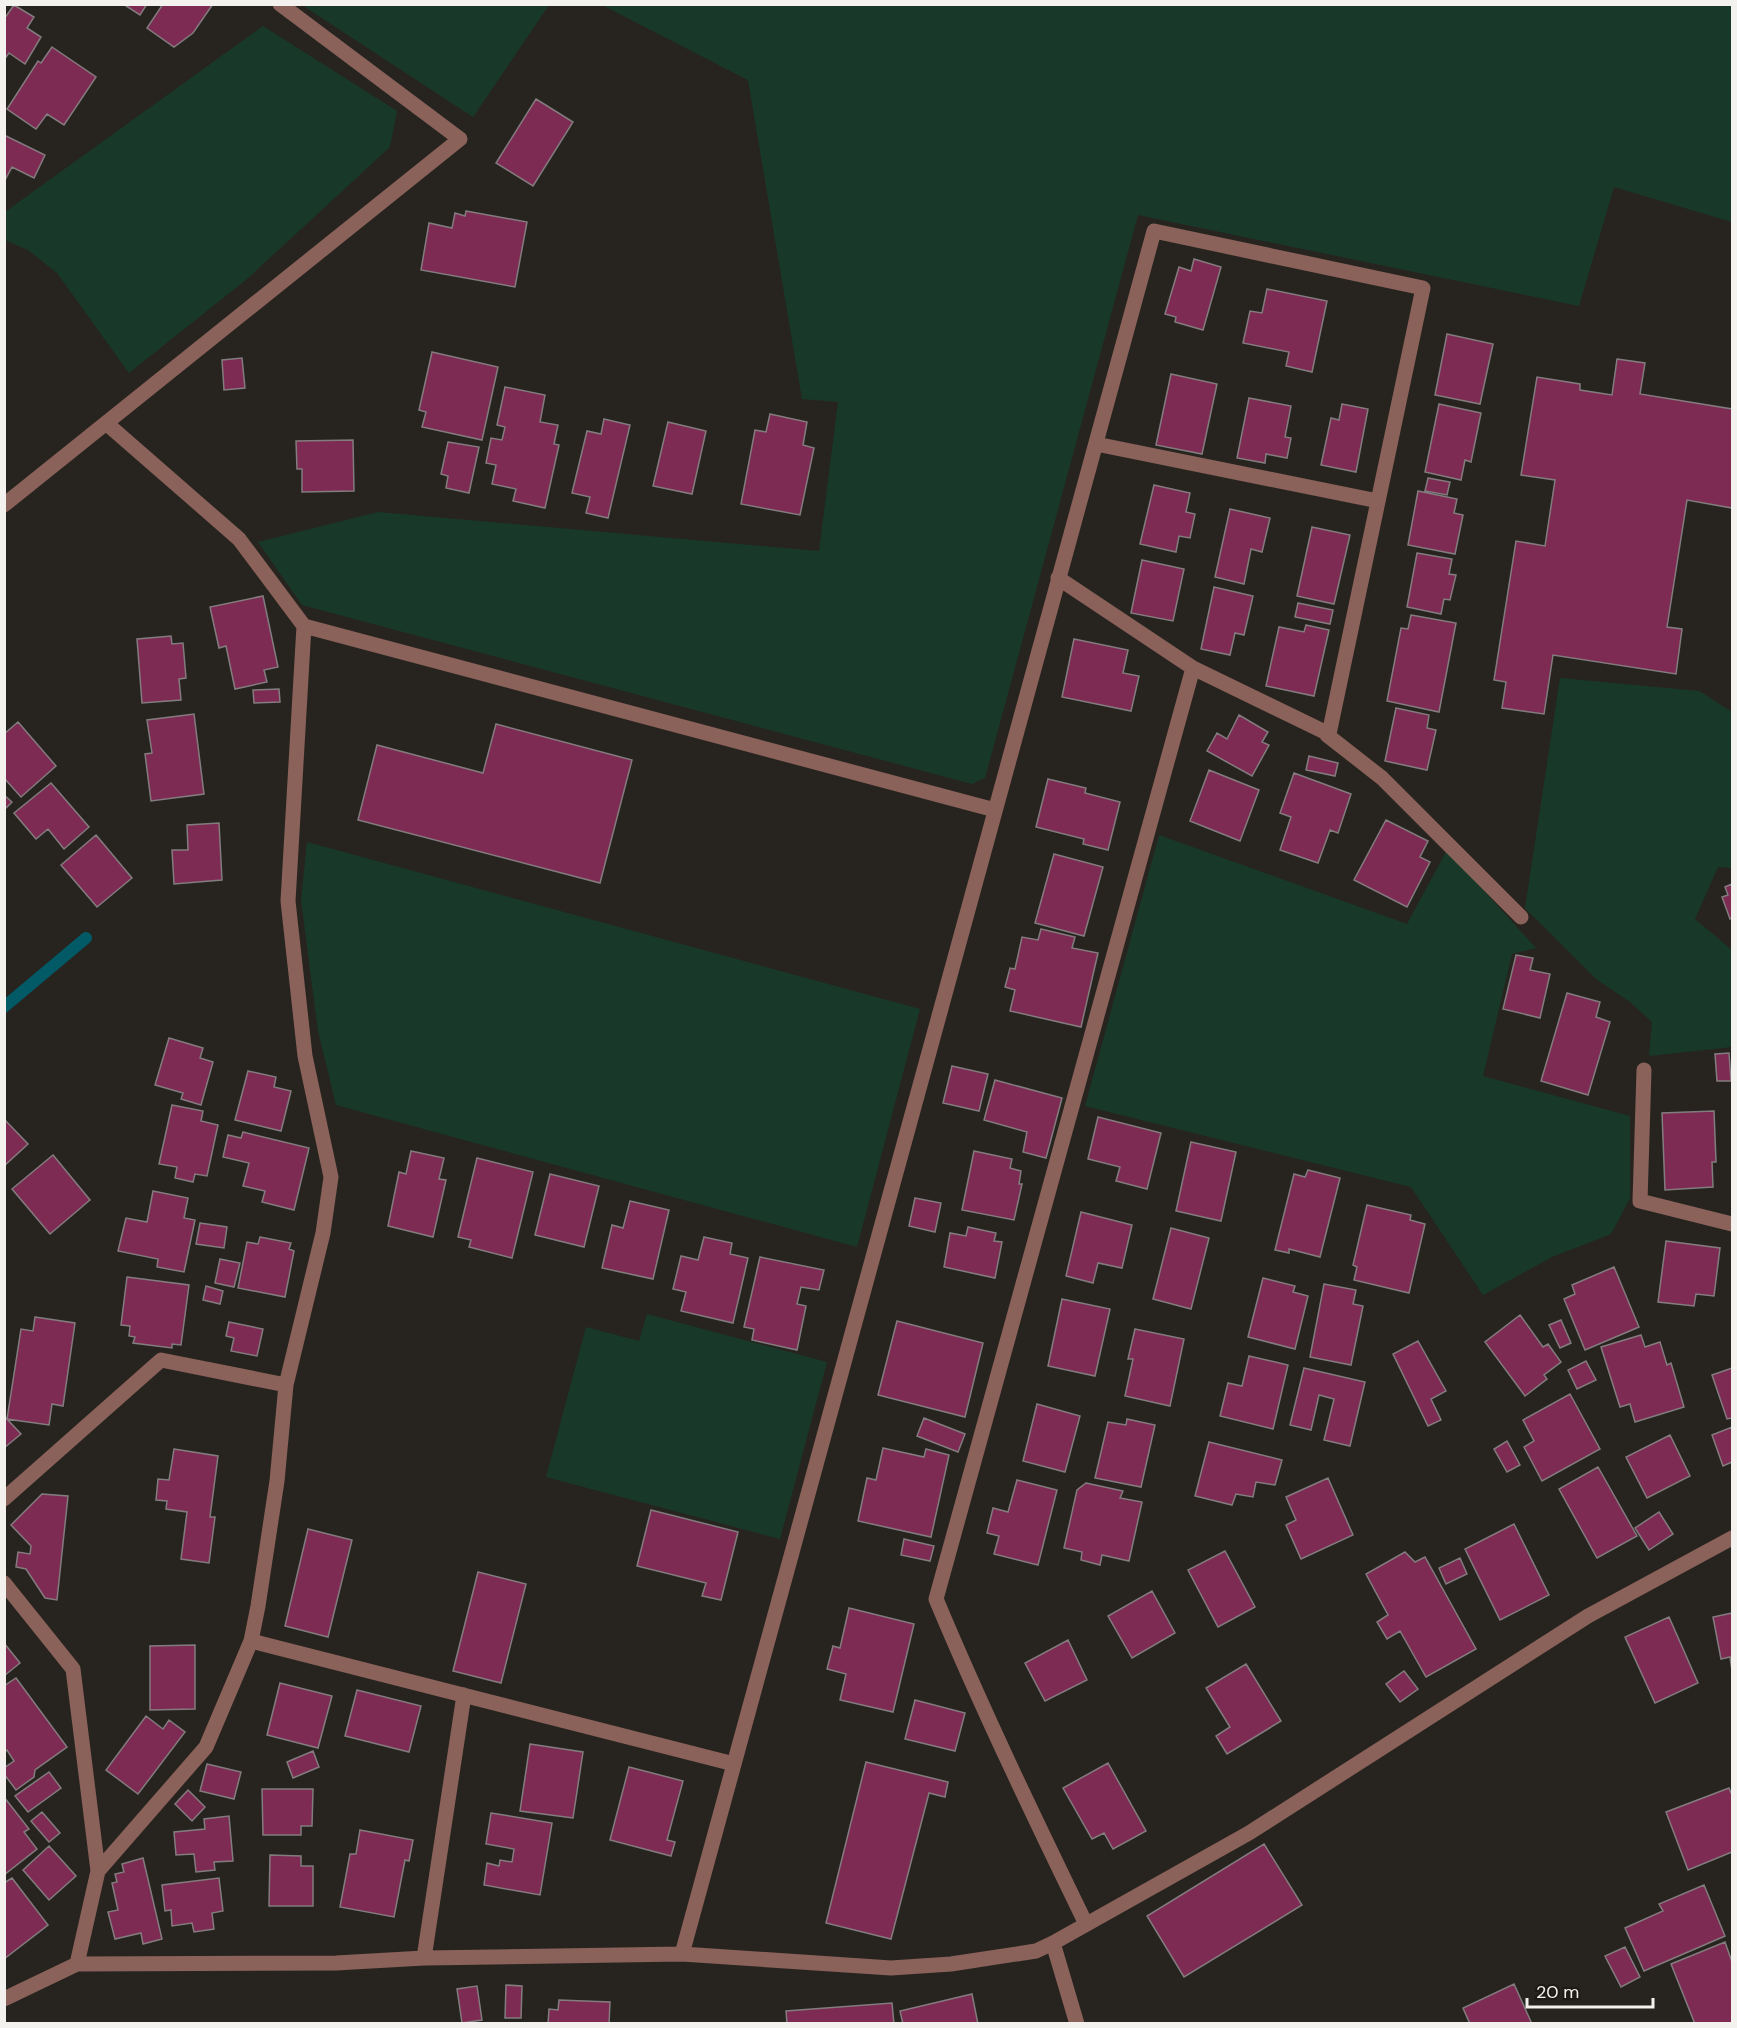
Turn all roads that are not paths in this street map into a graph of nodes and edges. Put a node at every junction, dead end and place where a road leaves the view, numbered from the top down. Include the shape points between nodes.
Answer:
1 (280, 4) edge
2 (106, 423) junction
3 (1096, 444) junction
4 (1378, 501) junction
5 (4, 505) edge
6 (1058, 578) junction
7 (304, 626) junction
8 (1193, 668) junction
9 (1329, 734) junction
10 (995, 810) junction
11 (1521, 917) dead end
12 (1644, 1070) dead end
13 (1732, 1224) edge
14 (286, 1385) junction
15 (4, 1498) edge
16 (1732, 1538) edge
17 (4, 1583) edge
18 (251, 1641) junction
19 (464, 1695) junction
20 (734, 1764) junction
21 (98, 1871) junction
22 (1086, 1924) junction
23 (1053, 1943) junction
24 (682, 1954) junction
25 (424, 1958) junction
26 (77, 1964) junction
27 (4, 2000) edge
28 (1077, 2024) edge

1 - 2 street via 460,139
2 - 5 street
2 - 7 street via 239,539
3 - 4 street
3 - 4 street via 1154,231 1423,288
3 - 6 street
4 - 9 street
6 - 8 street
6 - 10 street
7 - 10 street
7 - 14 street via 288,901 305,1056 332,1177 323,1233
8 - 9 street
8 - 22 street via 936,1599 966,1672
9 - 11 street via 1382,778
10 - 20 street
12 - 13 street via 1640,1201
14 - 15 street via 160,1360
14 - 18 street via 278,1481
16 - 22 street via 1588,1616 1249,1833
17 - 21 street via 73,1669
18 - 19 street
18 - 21 street via 206,1747
19 - 20 street
19 - 25 street
20 - 24 street
21 - 26 street
22 - 23 street
23 - 24 street via 1036,1951 951,1964 891,1968
23 - 28 street
24 - 25 street
25 - 26 street via 336,1964
26 - 27 street

